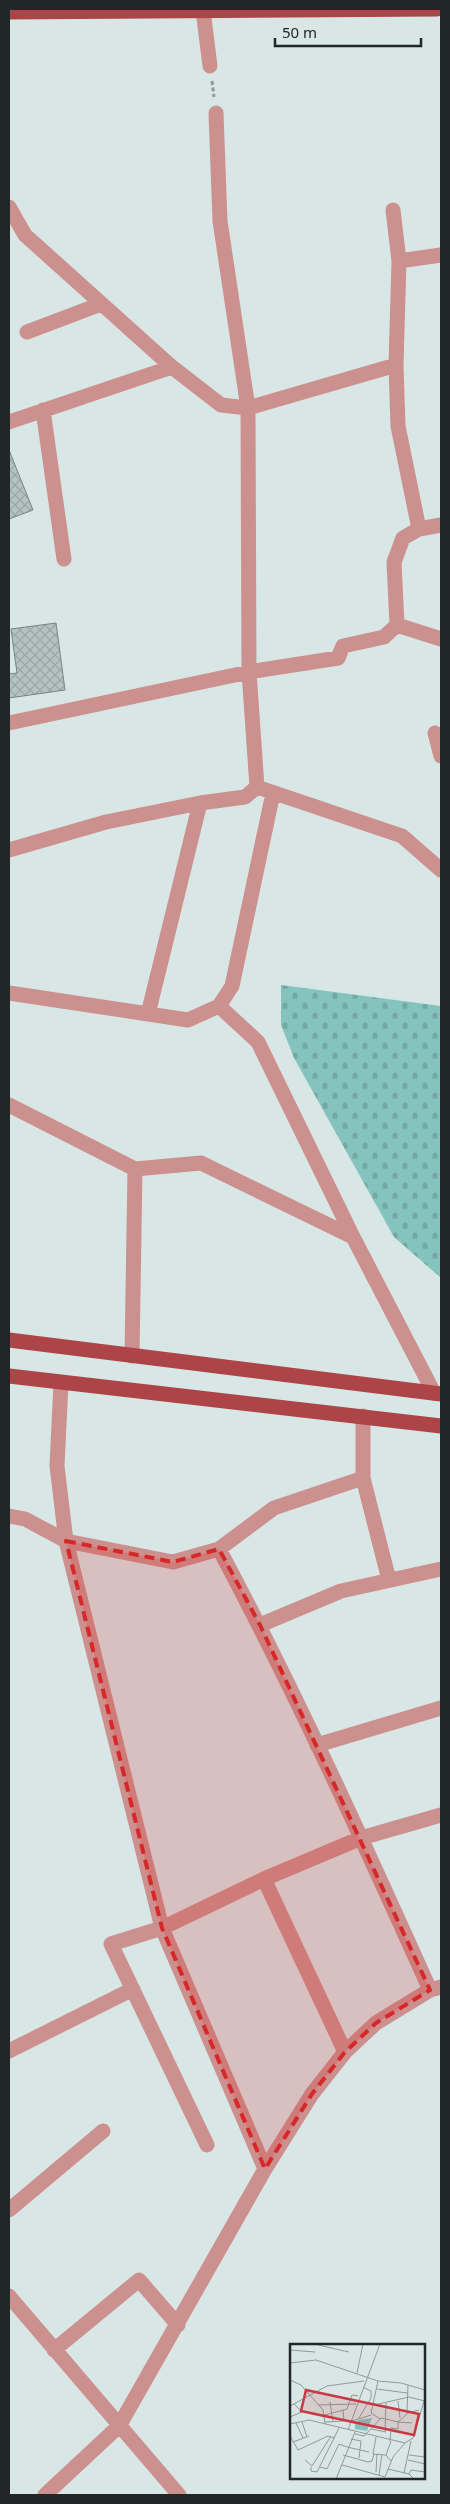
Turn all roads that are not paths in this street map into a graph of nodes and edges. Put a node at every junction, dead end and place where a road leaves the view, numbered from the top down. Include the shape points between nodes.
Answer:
1 (437, 9) edge
2 (203, 10) junction
3 (9, 12) edge
4 (210, 66) road end
5 (216, 113) road end
6 (9, 207) edge
7 (393, 210) dead end
8 (441, 255) edge
9 (399, 261) junction
10 (101, 304) junction
11 (27, 332) dead end
12 (396, 365) junction
13 (172, 367) junction
14 (248, 408) junction
15 (43, 410) junction
16 (9, 422) edge
17 (441, 525) edge
18 (419, 529) junction
19 (64, 560) dead end
20 (397, 625) junction
21 (441, 639) edge
22 (248, 672) junction
23 (9, 723) edge
24 (435, 733) dead end
25 (441, 756) edge
26 (257, 787) junction
27 (272, 792) junction
28 (200, 803) junction
29 (9, 850) edge
30 (441, 870) edge
31 (9, 994) edge
32 (219, 1006) junction
33 (148, 1014) junction
34 (9, 1104) edge
35 (135, 1170) junction
36 (353, 1237) junction
37 (9, 1340) edge
38 (132, 1356) junction
39 (9, 1376) edge
40 (61, 1383) junction
41 (438, 1394) edge
42 (363, 1416) junction
43 (441, 1426) edge
44 (363, 1478) junction
45 (9, 1516) edge
46 (66, 1541) junction
47 (219, 1549) junction
48 (441, 1569) edge
49 (389, 1580) junction
50 (260, 1625) junction
51 (441, 1708) edge
52 (317, 1746) junction
53 (441, 1815) edge
54 (361, 1838) junction
55 (264, 1879) junction
56 (162, 1928) junction
57 (133, 1989) junction
58 (435, 1989) edge
59 (9, 2051) edge
60 (345, 2052) junction
61 (103, 2131) dead end
62 (207, 2145) dead end
63 (265, 2169) junction
64 (9, 2210) edge
65 (9, 2296) edge
66 (178, 2325) junction
67 (54, 2350) junction
68 (119, 2426) junction
69 (45, 2495) edge
70 (179, 2495) edge

1 - 2 main road
2 - 3 main road
2 - 4 street
5 - 14 street via 220,221
6 - 10 street via 25,235
7 - 9 street
8 - 9 street
9 - 12 street
10 - 11 street
10 - 13 street
12 - 14 street
12 - 18 street via 398,426
13 - 14 street via 221,405
13 - 15 street
14 - 22 street
15 - 16 street
15 - 19 street
17 - 18 street
18 - 20 street via 403,538 394,562
20 - 21 street
20 - 22 street via 384,637 343,646 338,658
22 - 23 street
22 - 26 street
24 - 25 street
26 - 27 street
26 - 28 street via 245,797
27 - 30 street via 402,836
27 - 32 street via 232,986
28 - 29 street via 106,822
28 - 33 street
31 - 33 street
32 - 33 street via 188,1020
32 - 36 street via 258,1042
34 - 35 street
35 - 36 street via 201,1163
35 - 38 street
36 - 41 street
37 - 38 main road
38 - 41 main road
39 - 40 main road
40 - 42 main road
40 - 46 street via 57,1466
42 - 43 main road
42 - 44 street
44 - 47 street via 274,1508
44 - 49 street
45 - 46 street via 25,1519
46 - 47 street via 173,1562
46 - 56 street
47 - 50 street
48 - 49 street
49 - 50 street via 341,1591
50 - 52 street
51 - 52 street
52 - 54 street
53 - 54 street
54 - 55 street
54 - 58 street
55 - 56 street
55 - 60 street
56 - 57 street via 111,1944
56 - 63 street
57 - 59 street
57 - 62 street
58 - 60 street via 376,2024
60 - 63 street via 312,2094
61 - 64 street
63 - 66 street
65 - 67 street
66 - 67 street via 139,2280
66 - 68 street
67 - 68 street
68 - 69 street
68 - 70 street

